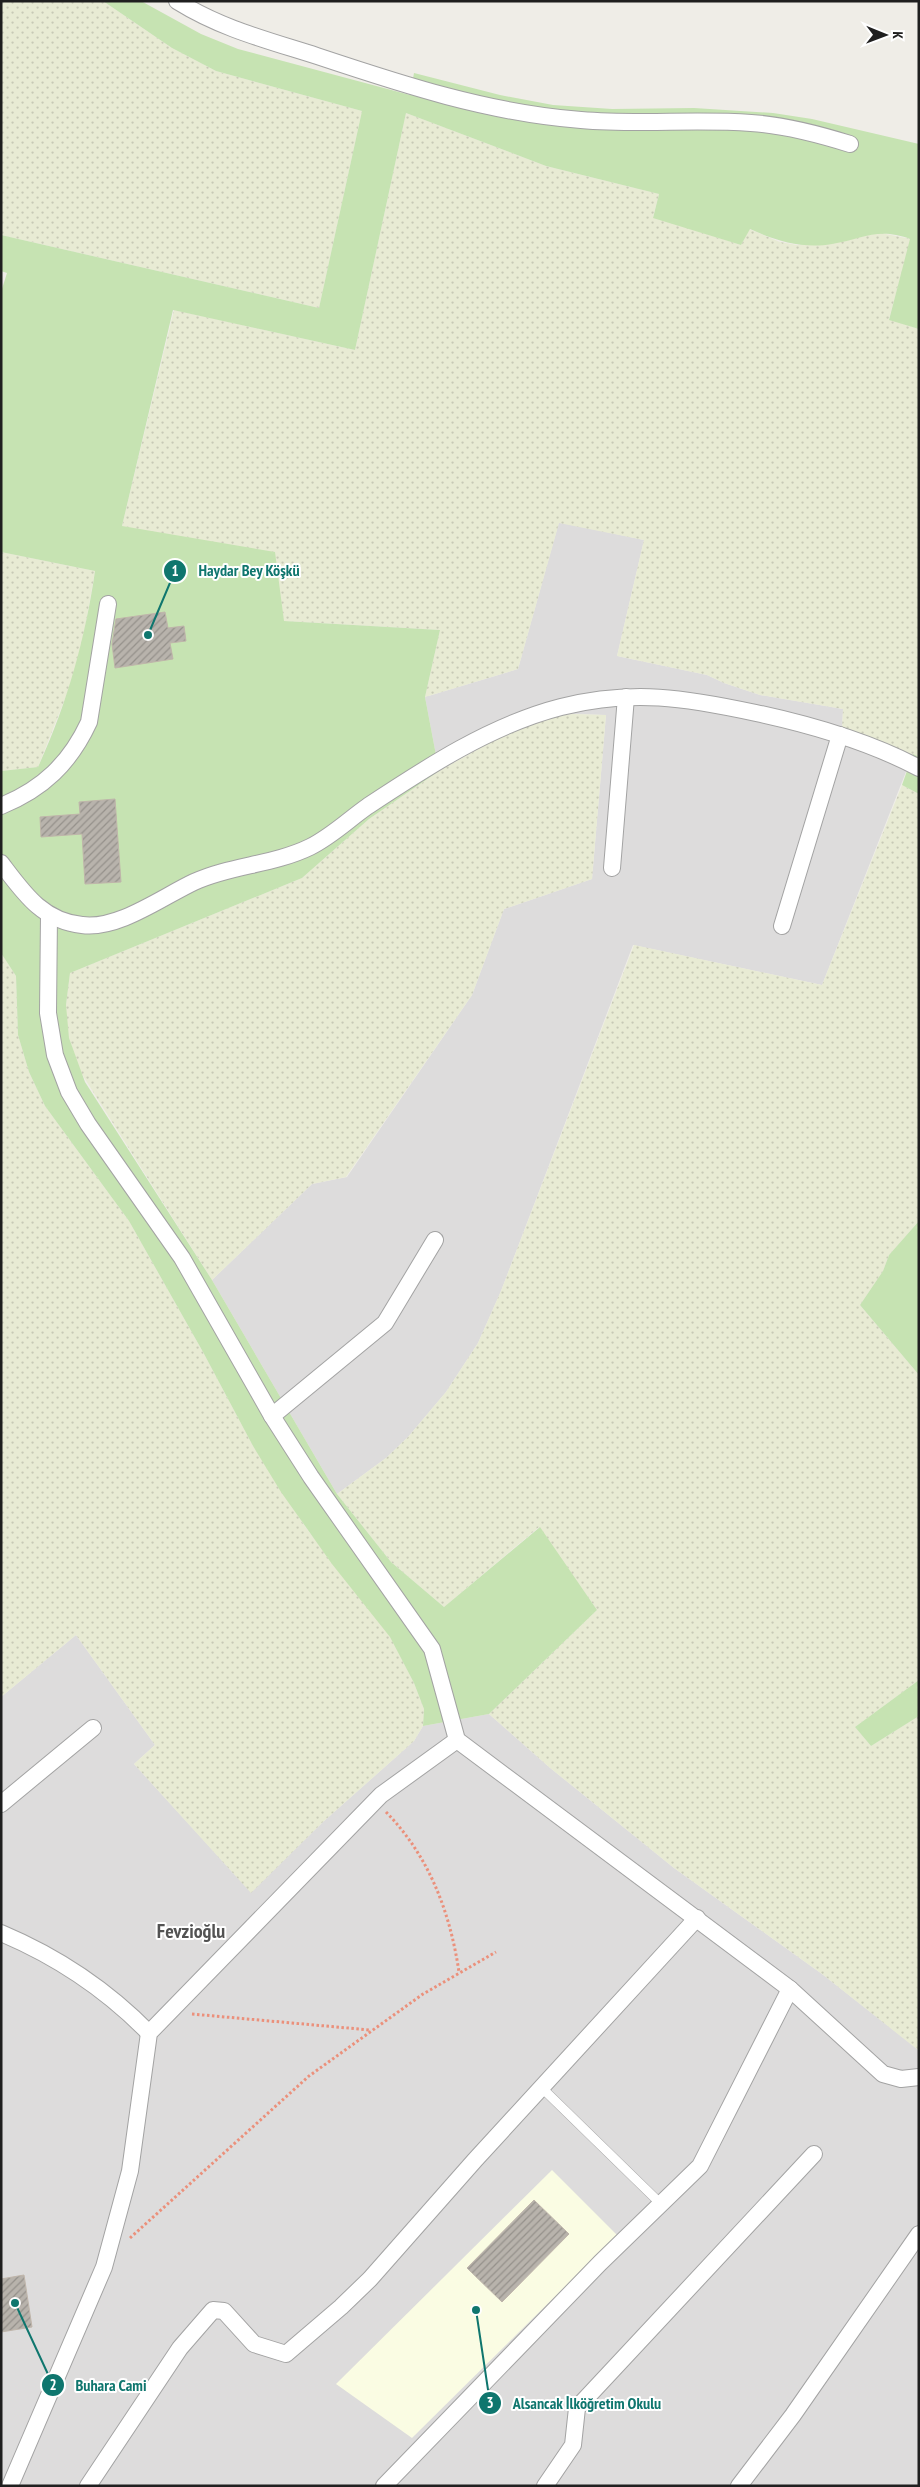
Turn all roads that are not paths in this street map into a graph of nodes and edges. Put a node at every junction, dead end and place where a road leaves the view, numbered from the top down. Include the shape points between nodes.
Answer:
1 (177, 1) edge
2 (850, 144) dead end
3 (108, 604) dead end
4 (626, 697) junction
5 (840, 735) junction
6 (919, 768) edge
7 (1, 806) edge
8 (1, 862) edge
9 (612, 868) dead end
10 (49, 915) junction
11 (782, 926) dead end
12 (435, 1240) dead end
13 (272, 1416) junction
14 (93, 1728) dead end
15 (456, 1740) junction
16 (1, 1804) edge
17 (697, 1918) junction
18 (1, 1932) edge
19 (790, 1989) junction
20 (149, 2033) junction
21 (919, 2077) edge
22 (542, 2087) junction
23 (814, 2154) dead end
24 (661, 2204) junction
25 (919, 2234) edge
26 (10, 2486) edge
27 (88, 2486) edge
28 (384, 2486) edge
29 (545, 2486) edge
30 (739, 2486) edge

1 - 2 street via 218,24 248,36 417,89 488,107 622,123 753,123 805,131
3 - 7 street via 89,722 82,738 47,780 32,792
4 - 5 street via 665,697 712,703
4 - 9 street
4 - 10 street via 561,707 506,726 439,761 326,838 288,856 206,877 108,924 78,925
5 - 6 street
5 - 11 street
8 - 10 street via 28,898
10 - 13 street via 48,1013 55,1055 69,1092 182,1258
12 - 13 street via 385,1323
13 - 15 street via 342,1524 432,1649
14 - 16 street
15 - 17 street
15 - 20 street via 375,1801
17 - 19 street
17 - 22 street
18 - 20 street via 78,1972
19 - 21 street via 883,2074 901,2079
19 - 24 street via 700,2166
20 - 26 street via 130,2171 104,2266
22 - 24 lane
22 - 27 street via 370,2279 286,2354 254,2344 224,2311 213,2310 180,2348
23 - 29 street via 577,2408 573,2445
24 - 28 street
25 - 30 street

